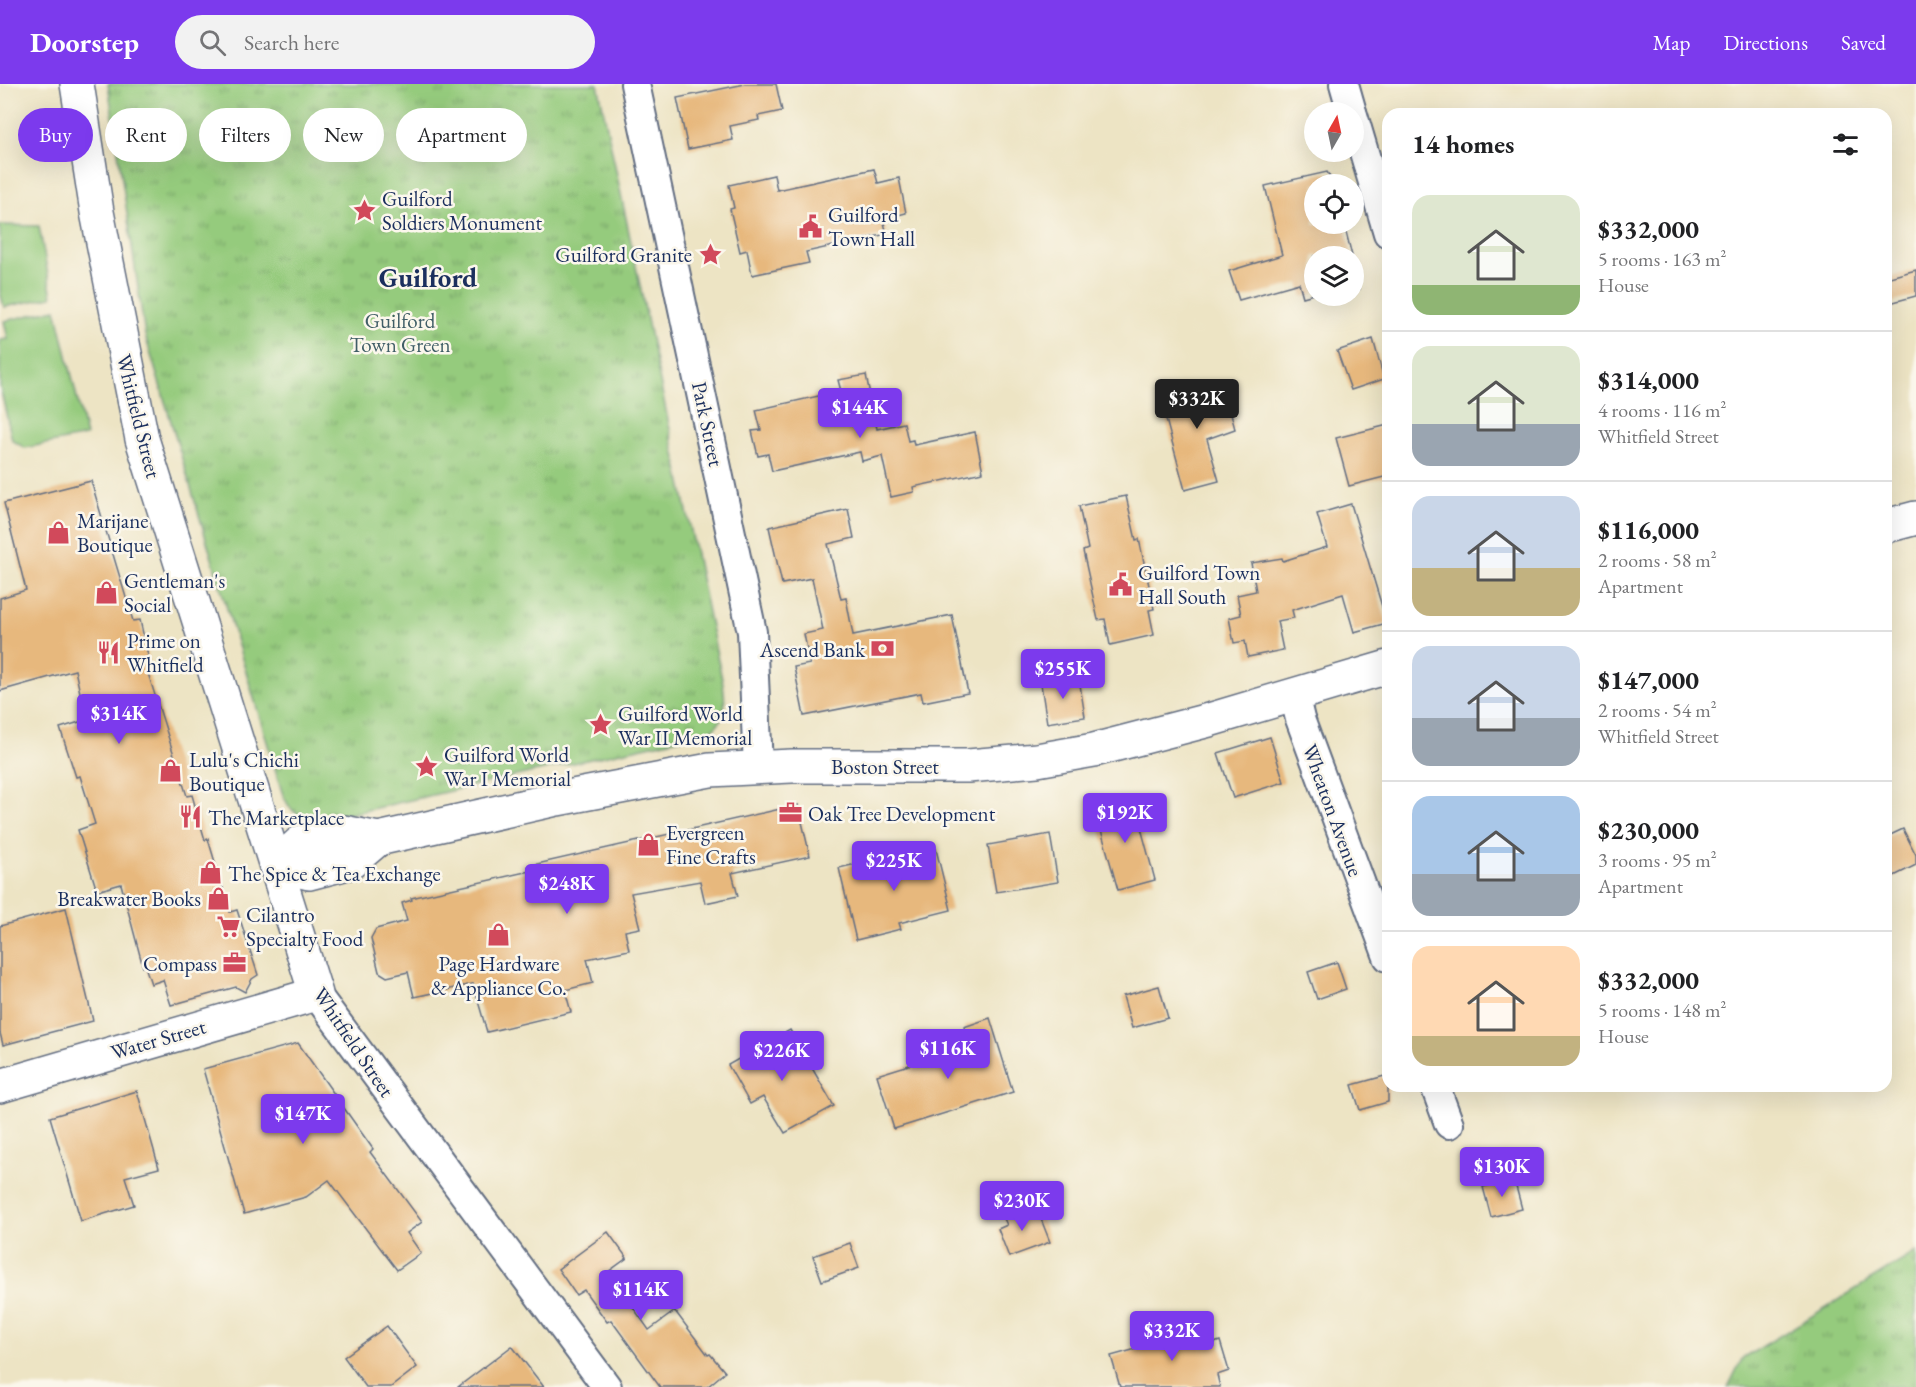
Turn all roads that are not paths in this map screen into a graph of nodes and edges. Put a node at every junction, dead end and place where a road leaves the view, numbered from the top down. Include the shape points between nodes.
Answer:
1 (77, 84) edge
2 (635, 84) edge
3 (1344, 84) edge
4 (1349, 102) edge
5 (1364, 151) edge
6 (1382, 213) edge
7 (1916, 518) edge
8 (1892, 524) edge
9 (1382, 669) edge
10 (1294, 695) junction
11 (758, 766) junction
12 (276, 865) junction
13 (1382, 941) edge
14 (316, 994) junction
15 (0, 1086) edge
16 (1437, 1092) edge
17 (1449, 1124) dead end
18 (607, 1387) edge

1 - 12 main road, Whitfield Street via 99,224 142,440
2 - 11 street, Park Street via 752,632
3 - 4 street
5 - 6 street
7 - 8 main road
9 - 10 main road, Boston Street
10 - 11 main road, Boston Street via 1094,750 1037,760 968,766
10 - 13 street, Wheaton Avenue
11 - 12 main road, Boston Street via 627,785 378,839 351,862 309,873
12 - 14 main road, Whitfield Street
14 - 15 main road, Water Street
14 - 18 street, Whitfield Street
16 - 17 street

